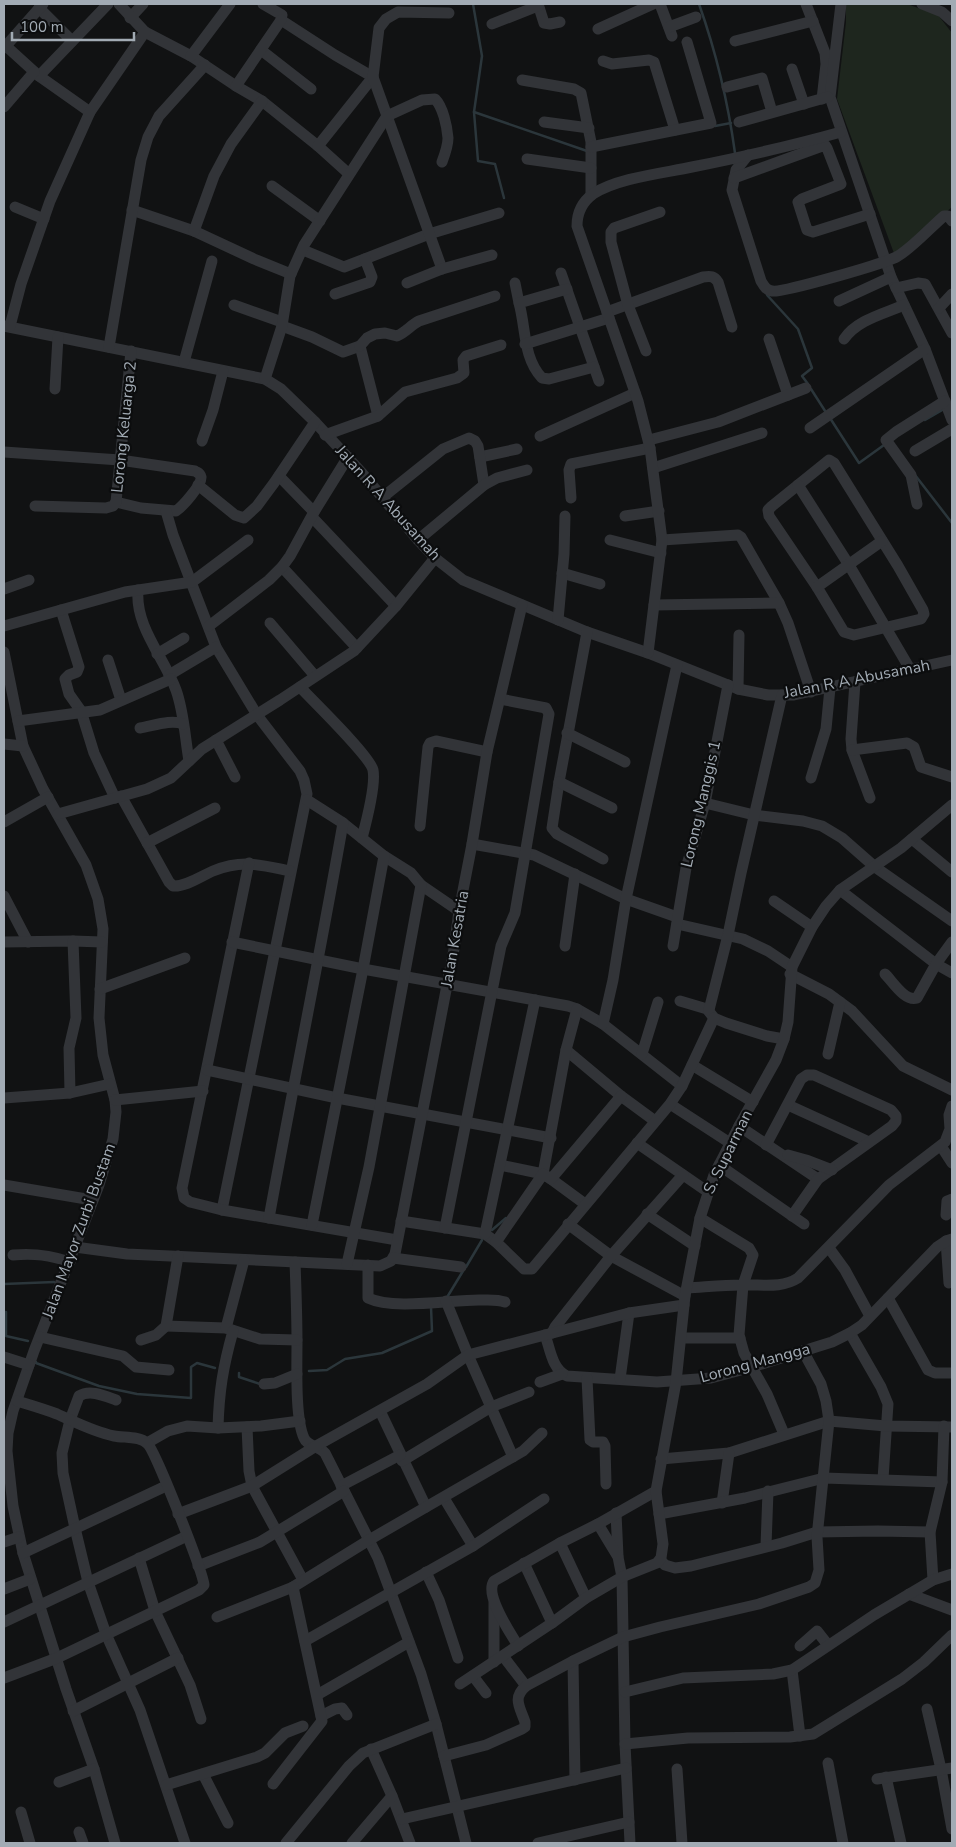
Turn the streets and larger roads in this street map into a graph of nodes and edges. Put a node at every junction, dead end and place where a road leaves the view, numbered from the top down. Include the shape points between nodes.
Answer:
1 (108, 4) edge
2 (119, 4) edge
3 (143, 4) edge
4 (230, 4) edge
5 (262, 4) edge
6 (653, 4) edge
7 (660, 4) edge
8 (806, 4) edge
9 (840, 4) edge
10 (922, 4) edge
11 (538, 5) edge
12 (41, 6) edge
13 (938, 6) edge
14 (450, 13) dead end
15 (696, 17) dead end
16 (130, 18) junction
17 (281, 20) junction
18 (813, 21) junction
19 (952, 21) edge
20 (560, 22) dead end
21 (492, 24) dead end
22 (598, 29) dead end
23 (145, 32) junction
24 (72, 41) junction
25 (734, 41) dead end
26 (687, 42) dead end
27 (5, 47) edge
28 (261, 50) junction
29 (191, 56) junction
30 (603, 61) dead end
31 (205, 65) junction
32 (792, 69) dead end
33 (37, 74) junction
34 (374, 77) junction
35 (522, 80) dead end
36 (236, 86) junction
37 (727, 87) dead end
38 (311, 89) dead end
39 (826, 98) junction
40 (262, 101) junction
41 (804, 104) junction
42 (4, 107) edge
43 (90, 112) junction
44 (772, 112) junction
45 (387, 116) junction
46 (544, 122) dead end
47 (739, 122) dead end
48 (589, 128) junction
49 (675, 130) junction
50 (840, 132) junction
51 (318, 146) junction
52 (591, 147) junction
53 (740, 157) junction
54 (527, 159) dead end
55 (442, 162) dead end
56 (591, 168) junction
57 (348, 174) junction
58 (734, 178) junction
59 (272, 186) dead end
60 (591, 195) junction
61 (15, 207) dead end
62 (132, 210) junction
63 (660, 212) dead end
64 (498, 213) dead end
65 (870, 214) junction
66 (44, 219) junction
67 (320, 221) junction
68 (952, 221) edge
69 (194, 231) junction
70 (429, 234) junction
71 (303, 250) junction
72 (492, 255) dead end
73 (365, 258) junction
74 (212, 261) dead end
75 (886, 261) junction
76 (442, 269) junction
77 (291, 274) junction
78 (561, 274) dead end
79 (408, 283) dead end
80 (515, 283) dead end
81 (893, 283) junction
82 (567, 289) junction
83 (335, 294) dead end
84 (952, 294) edge
85 (495, 296) dead end
86 (839, 301) dead end
87 (519, 303) junction
88 (628, 304) junction
89 (234, 305) dead end
90 (904, 305) junction
91 (939, 308) junction
92 (608, 315) junction
93 (282, 324) junction
94 (7, 326) edge
95 (580, 327) junction
96 (732, 327) dead end
97 (952, 333) edge
98 (58, 337) junction
99 (769, 339) dead end
100 (844, 339) dead end
101 (525, 344) junction
102 (501, 345) dead end
103 (360, 346) junction
104 (109, 347) junction
105 (925, 349) junction
106 (131, 351) junction
107 (646, 351) dead end
108 (184, 362) junction
109 (594, 366) junction
110 (223, 371) junction
111 (265, 379) junction
112 (599, 381) dead end
113 (806, 388) dead end
114 (55, 389) dead end
115 (635, 393) junction
116 (788, 395) junction
117 (948, 409) edge
118 (378, 416) junction
119 (315, 422) junction
120 (810, 428) dead end
121 (952, 429) edge
122 (762, 433) dead end
123 (325, 435) junction
124 (540, 436) dead end
125 (202, 441) dead end
126 (649, 444) junction
127 (517, 449) dead end
128 (915, 451) dead end
129 (4, 452) edge
130 (348, 457) junction
131 (480, 457) junction
132 (120, 460) junction
133 (653, 468) junction
134 (527, 470) dead end
135 (279, 476) junction
136 (484, 484) junction
137 (198, 485) junction
138 (798, 486) junction
139 (383, 498) junction
140 (571, 498) dead end
141 (116, 502) junction
142 (917, 504) dead end
143 (35, 506) dead end
144 (166, 511) junction
145 (659, 511) junction
146 (313, 515) junction
147 (565, 516) dead end
148 (625, 516) dead end
149 (248, 540) dead end
150 (418, 540) junction
151 (610, 540) dead end
152 (662, 540) junction
153 (882, 541) junction
154 (661, 553) junction
155 (435, 558) junction
156 (849, 565) junction
157 (282, 567) junction
158 (562, 573) junction
159 (29, 580) dead end
160 (192, 582) junction
161 (600, 584) dead end
162 (817, 587) junction
163 (4, 589) edge
164 (138, 590) junction
165 (779, 603) junction
166 (522, 605) junction
167 (654, 605) junction
168 (396, 606) junction
169 (61, 610) junction
170 (558, 620) junction
171 (270, 623) dead end
172 (4, 626) edge
173 (209, 626) junction
174 (886, 627) junction
175 (587, 632) junction
176 (739, 635) dead end
177 (184, 638) dead end
178 (216, 647) junction
179 (356, 648) junction
180 (4, 652) edge
181 (648, 653) junction
182 (158, 654) junction
183 (108, 660) dead end
184 (952, 660) edge
185 (677, 665) junction
186 (910, 670) junction
187 (315, 676) junction
188 (170, 677) junction
189 (855, 682) junction
190 (300, 687) junction
191 (733, 687) junction
192 (830, 688) junction
193 (811, 692) junction
194 (782, 695) junction
195 (500, 699) junction
196 (121, 700) junction
197 (81, 711) junction
198 (257, 715) junction
199 (18, 721) junction
200 (183, 724) junction
201 (140, 728) dead end
202 (567, 733) junction
203 (216, 740) junction
204 (4, 744) edge
205 (23, 746) junction
206 (852, 750) junction
207 (487, 752) junction
208 (189, 761) junction
209 (625, 762) dead end
210 (235, 777) dead end
211 (952, 777) edge
212 (812, 778) dead end
213 (559, 782) junction
214 (48, 797) junction
215 (118, 797) junction
216 (870, 798) dead end
217 (307, 800) junction
218 (705, 803) junction
219 (952, 805) edge
220 (215, 808) dead end
221 (612, 808) dead end
222 (58, 814) junction
223 (754, 815) junction
224 (4, 822) edge
225 (342, 823) junction
226 (420, 826) dead end
227 (362, 838) junction
228 (912, 839) junction
229 (147, 843) junction
230 (472, 844) junction
231 (525, 853) junction
232 (384, 856) junction
233 (603, 859) dead end
234 (249, 863) junction
235 (874, 867) junction
236 (290, 871) junction
237 (952, 872) edge
238 (575, 874) junction
239 (421, 885) junction
240 (840, 890) junction
241 (4, 896) edge
242 (626, 899) junction
243 (774, 900) dead end
244 (459, 912) junction
245 (677, 920) junction
246 (952, 921) edge
247 (812, 927) junction
248 (728, 935) junction
249 (73, 941) junction
250 (4, 942) edge
251 (28, 942) junction
252 (102, 942) junction
253 (232, 942) junction
254 (952, 942) edge
255 (565, 946) dead end
256 (673, 946) dead end
257 (274, 951) junction
258 (184, 958) dead end
259 (319, 959) junction
260 (936, 964) junction
261 (363, 968) junction
262 (791, 970) junction
263 (952, 973) edge
264 (885, 974) dead end
265 (404, 976) junction
266 (448, 984) junction
267 (100, 989) junction
268 (492, 992) junction
269 (535, 1000) junction
270 (680, 1001) dead end
271 (658, 1002) dead end
272 (840, 1002) junction
273 (577, 1009) junction
274 (712, 1014) junction
275 (603, 1024) junction
276 (784, 1039) junction
277 (566, 1050) junction
278 (642, 1054) junction
279 (828, 1054) dead end
280 (692, 1065) junction
281 (207, 1070) junction
282 (250, 1079) junction
283 (110, 1084) junction
284 (682, 1086) junction
285 (293, 1087) junction
286 (952, 1090) edge
287 (203, 1091) junction
288 (70, 1094) junction
289 (620, 1096) junction
290 (4, 1098) edge
291 (337, 1098) junction
292 (115, 1100) junction
293 (753, 1102) junction
294 (788, 1105) junction
295 (380, 1106) junction
296 (672, 1106) dead end
297 (952, 1106) edge
298 (422, 1114) junction
299 (655, 1121) junction
300 (466, 1123) junction
301 (951, 1125) edge
302 (739, 1126) junction
303 (507, 1131) junction
304 (551, 1138) junction
305 (869, 1142) junction
306 (637, 1143) junction
307 (730, 1143) junction
308 (766, 1145) junction
309 (941, 1146) junction
310 (779, 1153) junction
311 (952, 1163) edge
312 (500, 1164) junction
313 (719, 1165) junction
314 (832, 1170) junction
315 (683, 1175) junction
316 (547, 1176) junction
317 (818, 1179) junction
318 (4, 1185) edge
319 (708, 1192) junction
320 (92, 1200) junction
321 (952, 1200) edge
322 (585, 1204) junction
323 (222, 1210) junction
324 (647, 1214) junction
325 (946, 1215) dead end
326 (792, 1216) junction
327 (270, 1218) junction
328 (700, 1218) junction
329 (401, 1221) junction
330 (568, 1224) junction
331 (804, 1224) dead end
332 (312, 1225) junction
333 (445, 1228) junction
334 (354, 1233) junction
335 (485, 1234) junction
336 (397, 1240) junction
337 (949, 1240) edge
338 (496, 1242) junction
339 (695, 1246) junction
340 (75, 1247) junction
341 (829, 1248) junction
342 (13, 1255) dead end
343 (178, 1256) junction
344 (611, 1256) junction
345 (393, 1258) junction
346 (244, 1260) junction
347 (70, 1262) junction
348 (295, 1262) junction
349 (347, 1264) junction
350 (368, 1265) junction
351 (461, 1267) dead end
352 (949, 1283) dead end
353 (743, 1285) junction
354 (686, 1296) junction
355 (888, 1298) junction
356 (446, 1301) junction
357 (505, 1302) dead end
358 (629, 1313) junction
359 (870, 1316) junction
360 (166, 1326) junction
361 (230, 1330) junction
362 (850, 1333) junction
363 (549, 1334) junction
364 (40, 1336) junction
365 (681, 1338) junction
366 (740, 1338) junction
367 (141, 1340) dead end
368 (297, 1340) junction
369 (803, 1351) junction
370 (468, 1355) junction
371 (4, 1357) edge
372 (29, 1365) junction
373 (752, 1368) junction
374 (169, 1370) dead end
375 (952, 1373) edge
376 (297, 1374) junction
377 (562, 1374) junction
378 (587, 1378) junction
379 (620, 1378) junction
380 (540, 1382) dead end
381 (676, 1382) junction
382 (264, 1384) dead end
383 (529, 1392) dead end
384 (116, 1400) dead end
385 (17, 1401) junction
386 (491, 1407) junction
387 (380, 1411) junction
388 (70, 1420) junction
389 (300, 1421) junction
390 (829, 1421) junction
391 (886, 1426) junction
392 (948, 1426) edge
393 (247, 1427) junction
394 (218, 1428) junction
395 (542, 1433) dead end
396 (784, 1434) junction
397 (147, 1443) junction
398 (316, 1446) junction
399 (729, 1453) junction
400 (512, 1457) junction
401 (401, 1458) junction
402 (661, 1459) junction
403 (824, 1478) junction
404 (883, 1480) junction
405 (942, 1482) junction
406 (606, 1484) dead end
407 (166, 1486) junction
408 (252, 1486) junction
409 (343, 1489) junction
410 (656, 1491) junction
411 (768, 1492) junction
412 (444, 1498) junction
413 (544, 1499) dead end
414 (722, 1503) junction
415 (426, 1507) junction
416 (616, 1513) junction
417 (178, 1514) junction
418 (659, 1514) junction
419 (598, 1524) junction
420 (75, 1528) junction
421 (817, 1532) junction
422 (930, 1532) junction
423 (277, 1533) junction
424 (187, 1536) junction
425 (19, 1537) junction
426 (369, 1540) junction
427 (4, 1542) edge
428 (560, 1543) junction
429 (473, 1546) junction
430 (766, 1546) junction
431 (22, 1554) junction
432 (618, 1557) junction
433 (139, 1558) junction
434 (660, 1560) junction
435 (524, 1563) junction
436 (198, 1566) junction
437 (426, 1572) junction
438 (952, 1574) edge
439 (622, 1577) junction
440 (30, 1578) junction
441 (303, 1580) junction
442 (933, 1580) junction
443 (88, 1582) junction
444 (293, 1587) junction
445 (4, 1589) edge
446 (390, 1592) junction
447 (909, 1594) junction
448 (586, 1598) junction
449 (494, 1602) junction
450 (39, 1606) junction
451 (952, 1610) edge
452 (155, 1611) junction
453 (217, 1617) dead end
454 (4, 1622) edge
455 (552, 1623) junction
456 (106, 1634) junction
457 (952, 1635) edge
458 (623, 1637) junction
459 (305, 1641) junction
460 (409, 1642) junction
461 (828, 1645) junction
462 (518, 1646) junction
463 (800, 1646) dead end
464 (57, 1658) junction
465 (178, 1658) junction
466 (458, 1658) dead end
467 (499, 1659) junction
468 (572, 1661) junction
469 (792, 1670) junction
470 (473, 1676) junction
471 (4, 1678) edge
472 (129, 1683) junction
473 (460, 1684) dead end
474 (526, 1686) junction
475 (625, 1692) junction
476 (486, 1693) dead end
477 (317, 1695) junction
478 (927, 1709) dead end
479 (73, 1711) junction
480 (347, 1715) dead end
481 (321, 1716) junction
482 (201, 1719) dead end
483 (436, 1724) junction
484 (303, 1726) dead end
485 (800, 1736) junction
486 (626, 1744) junction
487 (371, 1749) junction
488 (444, 1756) junction
489 (828, 1763) dead end
490 (626, 1768) junction
491 (947, 1768) edge
492 (94, 1769) junction
493 (677, 1769) dead end
494 (203, 1774) junction
495 (575, 1780) junction
496 (58, 1782) dead end
497 (273, 1784) dead end
498 (166, 1785) junction
499 (392, 1796) junction
500 (456, 1805) junction
501 (21, 1812) dead end
502 (402, 1818) junction
503 (628, 1822) junction
504 (228, 1823) dead end
505 (952, 1829) edge
506 (30, 1843) edge
507 (115, 1843) edge
508 (185, 1843) edge
509 (286, 1843) edge
510 (352, 1843) edge
511 (410, 1843) edge
512 (466, 1843) edge
513 (538, 1843) edge
514 (630, 1843) edge
515 (682, 1843) edge
516 (843, 1843) edge
517 (901, 1843) edge

1 - 24 street
2 - 16 street
3 - 16 street
4 - 29 street
5 - 17 street via 282,15
6 - 22 street
7 - 15 street via 670,31
8 - 18 street
9 - 39 street
10 - 13 street
11 - 20 street via 544,23
11 - 21 street
12 - 24 street
12 - 27 street
13 - 19 street
14 - 34 street via 398,12 386,19 379,28
16 - 23 street
17 - 28 street
17 - 34 street
18 - 25 street
18 - 39 street via 825,53
23 - 29 street
23 - 43 street
24 - 33 street
26 - 49 street via 711,122
27 - 33 street
28 - 36 street
28 - 38 street
29 - 31 street
30 - 49 street via 612,64 654,62
31 - 36 street
31 - 62 street via 159,116 148,137
32 - 41 street
33 - 42 street
33 - 43 street
34 - 45 street
34 - 51 street
35 - 48 street via 581,93
36 - 40 street
37 - 44 street via 762,78
39 - 41 street
39 - 50 street
40 - 51 street
40 - 69 street via 231,144 214,176
41 - 44 street
43 - 66 street
44 - 47 street
45 - 55 street via 422,100 435,99 448,138
45 - 57 street
45 - 70 street
46 - 48 street
48 - 52 street
49 - 52 street
50 - 53 street
50 - 65 street
51 - 57 street
52 - 56 street
53 - 58 street
53 - 60 street via 645,176 609,186
54 - 56 street
56 - 60 street
57 - 67 street
58 - 65 street via 825,145 841,184 798,202 807,230 813,232
58 - 75 street via 733,192 766,288 781,290
59 - 67 street
60 - 92 street via 579,211 577,226
61 - 66 street
62 - 69 street
62 - 104 street
63 - 88 street via 614,228 611,232
64 - 70 street
65 - 75 street
66 - 94 street
67 - 71 street
68 - 75 street via 944,216 902,254
69 - 77 street
70 - 73 street
70 - 76 street
71 - 73 street via 344,267
71 - 77 street
72 - 76 street
73 - 83 street via 372,277 370,282
74 - 108 street
75 - 81 street
76 - 79 street
77 - 93 street
78 - 82 street
80 - 87 street
81 - 86 street
81 - 90 street
81 - 91 street via 924,283
82 - 87 street
82 - 95 street
84 - 91 street
85 - 103 street via 419,321 397,336 382,333 371,336
87 - 101 street
88 - 92 street
88 - 96 street via 703,277 715,277
88 - 107 street
89 - 93 street
90 - 100 street via 863,322
90 - 105 street
91 - 97 street
92 - 95 street
92 - 115 street
93 - 103 street via 344,352
93 - 111 street
94 - 98 street, Jalan R A Abusamah
95 - 101 street
95 - 109 street
98 - 104 street, Jalan R A Abusamah
98 - 114 street
99 - 116 street
101 - 109 street via 542,378 549,379
102 - 118 street via 470,353 463,360 464,373 457,378 405,392
103 - 118 street
104 - 106 street, Jalan R A Abusamah
105 - 117 street
105 - 120 street
106 - 108 street, Jalan R A Abusamah
106 - 132 street, Lorong Keluarga 2
108 - 110 street, Jalan R A Abusamah
109 - 112 street
110 - 111 street, Jalan R A Abusamah
110 - 125 street
111 - 119 street, Jalan R A Abusamah
113 - 116 street
115 - 124 street
115 - 126 street
116 - 126 street
117 - 142 street via 896,432 887,443 912,475
118 - 123 street
119 - 123 street, Jalan R A Abusamah
119 - 135 street
121 - 128 street
122 - 133 street
123 - 130 street, Jalan R A Abusamah
126 - 133 street
126 - 140 street via 571,464
127 - 131 street
129 - 132 street
130 - 139 street, Jalan R A Abusamah
130 - 146 street
131 - 136 street
131 - 139 street via 475,441 463,439 444,449
132 - 137 street via 195,471 201,477
132 - 141 street, Lorong Keluarga 2
133 - 145 street
134 - 136 street
135 - 137 street via 244,518 235,515
135 - 146 street
136 - 150 street
137 - 144 street via 179,509
138 - 153 street via 832,460
138 - 156 street
138 - 162 street via 772,506 768,513
139 - 150 street, Jalan R A Abusamah
141 - 143 street via 106,508
141 - 144 street
144 - 160 street
145 - 148 street
145 - 152 street
146 - 157 street
146 - 168 street
147 - 158 street
149 - 160 street
150 - 155 street, Jalan R A Abusamah
151 - 154 street
152 - 154 street
152 - 165 street via 738,535
153 - 156 street
153 - 174 street via 924,614 922,619
154 - 167 street
155 - 166 street, Jalan R A Abusamah via 463,580
155 - 168 street
156 - 162 street
156 - 174 street
157 - 173 street via 270,580
157 - 179 street
158 - 161 street
158 - 170 street
159 - 163 street
160 - 164 street
160 - 173 street
162 - 174 street via 846,634
164 - 169 street
164 - 182 street via 140,613
165 - 167 street
165 - 193 street
166 - 170 street, Jalan R A Abusamah
166 - 195 street, Jalan Kesatria
167 - 181 street
168 - 179 street
169 - 172 street
169 - 197 street via 79,667 65,679 66,686
170 - 175 street, Jalan R A Abusamah
171 - 187 street
173 - 178 street
174 - 186 street
175 - 181 street, Jalan R A Abusamah
175 - 202 street
176 - 191 street, Lorong Manggis 1
177 - 182 street
178 - 188 street
178 - 198 street
179 - 187 street
180 - 199 street, Jalan Mayor Zurbi Bustam
181 - 185 street, Jalan R A Abusamah
182 - 188 street
183 - 196 street
184 - 186 street, Jalan R A Abusamah
185 - 191 street, Jalan R A Abusamah
185 - 242 street
186 - 189 street, Jalan R A Abusamah
187 - 190 street
188 - 196 street
188 - 200 street
189 - 192 street, Jalan R A Abusamah
189 - 206 street
190 - 198 street
190 - 227 street via 373,769 368,817
191 - 194 street, Jalan R A Abusamah
191 - 218 street, Lorong Manggis 1
192 - 193 street, Jalan R A Abusamah
192 - 212 street via 826,729
193 - 194 street, Jalan R A Abusamah
194 - 223 street
195 - 207 street, Jalan Kesatria
195 - 231 street via 546,708 549,713
196 - 197 street via 100,710
197 - 199 street
197 - 215 street via 94,753
198 - 203 street
198 - 217 street via 300,771
199 - 205 street, Jalan Mayor Zurbi Bustam
200 - 201 street via 171,722
200 - 208 street
202 - 209 street
202 - 213 street
203 - 208 street
203 - 210 street
204 - 205 street
205 - 214 street, Jalan Mayor Zurbi Bustam
206 - 211 street via 907,743 914,747 921,767
206 - 216 street
207 - 226 street via 436,741 430,743
207 - 230 street, Jalan Kesatria
208 - 215 street via 161,784
213 - 221 street
213 - 233 street via 553,830
214 - 222 street, Jalan Mayor Zurbi Bustam
214 - 224 street
215 - 222 street
215 - 229 street
217 - 225 street
217 - 236 street
218 - 223 street
218 - 245 street, Lorong Manggis 1 via 686,868
219 - 228 street, S. Suparman
220 - 229 street
222 - 252 street, Jalan Mayor Zurbi Bustam via 93,883 101,914
223 - 235 street via 822,826 842,838
223 - 248 street
225 - 227 street
225 - 259 street
227 - 232 street
228 - 235 street, S. Suparman
228 - 237 street
229 - 234 street via 173,886 228,866
230 - 231 street
230 - 244 street, Jalan Kesatria
231 - 238 street
231 - 268 street via 515,913 501,946
232 - 239 street via 410,873
232 - 261 street
234 - 236 street
234 - 253 street
235 - 240 street, S. Suparman
235 - 246 street
236 - 257 street
238 - 242 street
238 - 255 street
239 - 244 street
239 - 265 street
240 - 247 street, S. Suparman
240 - 260 street
241 - 251 street
242 - 245 street
242 - 275 street
243 - 247 street
244 - 266 street, Jalan Kesatria
245 - 248 street
245 - 256 street, Lorong Manggis 1
247 - 262 street, S. Suparman
248 - 262 street via 755,944
248 - 274 street
249 - 251 street
249 - 252 street
249 - 288 street via 76,1018 69,1048
250 - 251 street
252 - 267 street, Jalan Mayor Zurbi Bustam
253 - 257 street
253 - 281 street
254 - 260 street
257 - 259 street
257 - 282 street
258 - 267 street
259 - 261 street
259 - 285 street
260 - 263 street
260 - 264 street via 920,995 914,999 908,998
261 - 265 street
261 - 291 street
262 - 272 street
262 - 276 street, S. Suparman
265 - 266 street
265 - 295 street
266 - 268 street
266 - 298 street, Jalan Kesatria
267 - 283 street, Jalan Mayor Zurbi Bustam via 101,1038
268 - 269 street
268 - 300 street
269 - 273 street
269 - 303 street
270 - 274 street
271 - 278 street
272 - 279 street
272 - 286 street via 903,1066
273 - 275 street
273 - 277 street
274 - 276 street via 758,1034
274 - 280 street
275 - 278 street
276 - 293 street, S. Suparman
277 - 289 street
277 - 304 street
278 - 284 street
280 - 284 street
280 - 293 street
281 - 282 street
281 - 287 street
282 - 285 street
282 - 323 street
283 - 288 street
283 - 292 street, Jalan Mayor Zurbi Bustam
284 - 299 street
285 - 291 street
285 - 327 street
287 - 292 street
287 - 323 street via 183,1193 190,1202
288 - 290 street
289 - 299 street
289 - 316 street
291 - 295 street
291 - 332 street
292 - 320 street, Jalan Mayor Zurbi Bustam via 113,1139
293 - 302 street, S. Suparman
294 - 305 street
294 - 305 street via 801,1079 810,1074 893,1112 897,1118 895,1123
294 - 308 street
295 - 298 street
295 - 334 street
296 - 307 street
297 - 301 street via 949,1115
298 - 300 street
298 - 329 street, Jalan Kesatria
299 - 306 street
300 - 303 street
300 - 333 street
301 - 309 street
302 - 307 street, S. Suparman
302 - 308 street
303 - 304 street
303 - 312 street
304 - 316 street
305 - 314 street
306 - 315 street
306 - 322 street
307 - 313 street, S. Suparman
308 - 310 street
309 - 311 street
309 - 341 street via 889,1185
310 - 314 street
310 - 317 street
312 - 316 street
312 - 335 street
313 - 319 street, S. Suparman
313 - 326 street
314 - 317 street
315 - 319 street
315 - 324 street
316 - 322 street
316 - 338 street
317 - 326 street
318 - 320 street
319 - 328 street, S. Suparman
320 - 340 street, Jalan Mayor Zurbi Bustam
321 - 325 street via 947,1202
322 - 330 street
323 - 327 street
324 - 339 street
324 - 344 street
326 - 331 street
327 - 332 street
328 - 339 street, S. Suparman
328 - 353 street via 752,1252
329 - 333 street
329 - 336 street, Jalan Kesatria
330 - 338 street via 529,1270
330 - 344 street
332 - 334 street
333 - 335 street
334 - 336 street
334 - 349 street
335 - 338 street
336 - 345 street, Jalan Kesatria
337 - 352 street
337 - 355 street, Lorong Mangga via 938,1246
339 - 354 street, S. Suparman
340 - 343 street
340 - 347 street, Jalan Mayor Zurbi Bustam
341 - 353 street via 792,1282
341 - 359 street
342 - 347 street via 53,1256
343 - 346 street
343 - 360 street
344 - 354 street
344 - 363 street
345 - 350 street via 380,1266
345 - 351 street
346 - 348 street
346 - 361 street
347 - 364 street, Jalan Mayor Zurbi Bustam
348 - 349 street
348 - 368 street
349 - 350 street
350 - 356 street via 368,1298 374,1301 391,1304
353 - 354 street
353 - 366 street
354 - 358 street
354 - 365 street, S. Suparman
355 - 359 street, Lorong Mangga
355 - 375 street via 928,1370
356 - 357 street
356 - 370 street
358 - 363 street
358 - 379 street
359 - 362 street, Lorong Mangga
360 - 361 street
360 - 367 street
361 - 368 street via 260,1338
361 - 394 street via 219,1396
362 - 369 street, Lorong Mangga
362 - 391 street via 886,1398
363 - 370 street
363 - 377 street via 556,1366
364 - 372 street, Jalan Mayor Zurbi Bustam
364 - 374 street via 123,1356 136,1367
365 - 366 street
365 - 381 street, S. Suparman
366 - 373 street
368 - 376 street
369 - 373 street, Lorong Mangga
369 - 390 street via 821,1384
370 - 386 street
370 - 387 street
371 - 372 street
372 - 385 street, Jalan Mayor Zurbi Bustam
373 - 381 street, Lorong Mangga
373 - 396 street
376 - 382 street
376 - 389 street
377 - 378 street, Lorong Mangga
377 - 380 street
378 - 379 street, Lorong Mangga
378 - 406 street via 590,1440 603,1442 605,1446
379 - 381 street, Lorong Mangga
381 - 402 street, S. Suparman
383 - 386 street
384 - 388 street via 91,1393 81,1394
385 - 388 street
385 - 425 street, Jalan Mayor Zurbi Bustam via 8,1433 8,1451
386 - 400 street
386 - 401 street
387 - 398 street
387 - 401 street
388 - 397 street via 96,1431
388 - 420 street via 62,1462
389 - 393 street
389 - 398 street via 305,1441
390 - 391 street
390 - 396 street
390 - 403 street
391 - 392 street
391 - 404 street
392 - 405 street
393 - 394 street
393 - 408 street
394 - 397 street via 177,1428
395 - 400 street via 530,1446
396 - 399 street
397 - 407 street via 156,1456
398 - 408 street
398 - 409 street via 325,1453
399 - 402 street
399 - 414 street
400 - 412 street
401 - 409 street
401 - 415 street
402 - 410 street, S. Suparman
403 - 404 street
403 - 411 street
403 - 421 street
404 - 405 street
405 - 422 street
407 - 417 street
407 - 420 street
408 - 417 street
408 - 423 street
409 - 423 street
409 - 426 street
410 - 416 street
410 - 418 street, S. Suparman
411 - 414 street
411 - 430 street
412 - 415 street
412 - 429 street
413 - 429 street
414 - 418 street
415 - 426 street
416 - 419 street
416 - 432 street
417 - 424 street
418 - 434 street, S. Suparman via 664,1544
419 - 428 street
419 - 432 street
420 - 431 street
420 - 443 street
421 - 422 street
421 - 430 street
421 - 458 street via 818,1577 809,1587 759,1604
422 - 442 street
423 - 436 street
423 - 441 street
424 - 433 street
424 - 436 street
425 - 427 street
425 - 431 street, Jalan Mayor Zurbi Bustam
426 - 441 street
426 - 446 street
428 - 435 street
428 - 448 street
429 - 437 street
430 - 434 street via 681,1568 669,1567
431 - 440 street, Jalan Mayor Zurbi Bustam
432 - 439 street
433 - 443 street
433 - 452 street
434 - 439 street
435 - 449 street via 494,1581 491,1591
435 - 455 street
436 - 452 street via 204,1583 202,1588
437 - 446 street
437 - 466 street
438 - 442 street
439 - 448 street
439 - 458 street
440 - 445 street
440 - 450 street, Jalan Mayor Zurbi Bustam
441 - 444 street
442 - 447 street
443 - 450 street
443 - 456 street
444 - 453 street
444 - 459 street
446 - 459 street
446 - 460 street
447 - 451 street
447 - 461 street
448 - 455 street
449 - 462 street
449 - 467 street
450 - 454 street
450 - 464 street, Jalan Mayor Zurbi Bustam
452 - 456 street
452 - 465 street
455 - 462 street
456 - 464 street
456 - 472 street
457 - 485 street via 902,1679 821,1730
458 - 468 street
458 - 475 street
459 - 477 street
460 - 477 street
460 - 483 street
461 - 463 street via 817,1631
461 - 469 street
462 - 467 street
464 - 471 street
464 - 479 street, Jalan Mayor Zurbi Bustam
465 - 472 street
465 - 482 street
467 - 470 street
467 - 474 street
468 - 474 street
468 - 495 street
469 - 475 street via 773,1674 683,1678
469 - 485 street
470 - 473 street
470 - 476 street
472 - 479 street
472 - 498 street
474 - 488 street via 518,1695 525,1727 486,1745
475 - 486 street
477 - 481 street
478 - 491 street
479 - 492 street, Jalan Mayor Zurbi Bustam
480 - 481 street via 340,1708
481 - 497 street via 320,1724
483 - 487 street
483 - 488 street
484 - 494 street via 285,1733 265,1754
485 - 486 street via 688,1738
486 - 490 street
487 - 499 street
487 - 509 street via 349,1766
488 - 500 street
489 - 516 street
490 - 495 street
490 - 503 street
491 - 505 street
491 - 517 street via 881,1778
492 - 496 street
492 - 507 street, Jalan Mayor Zurbi Bustam
493 - 515 street
494 - 498 street
494 - 504 street
495 - 500 street
498 - 508 street
499 - 502 street
499 - 510 street
500 - 502 street
500 - 512 street
501 - 506 street
502 - 511 street
503 - 513 street
503 - 514 street

